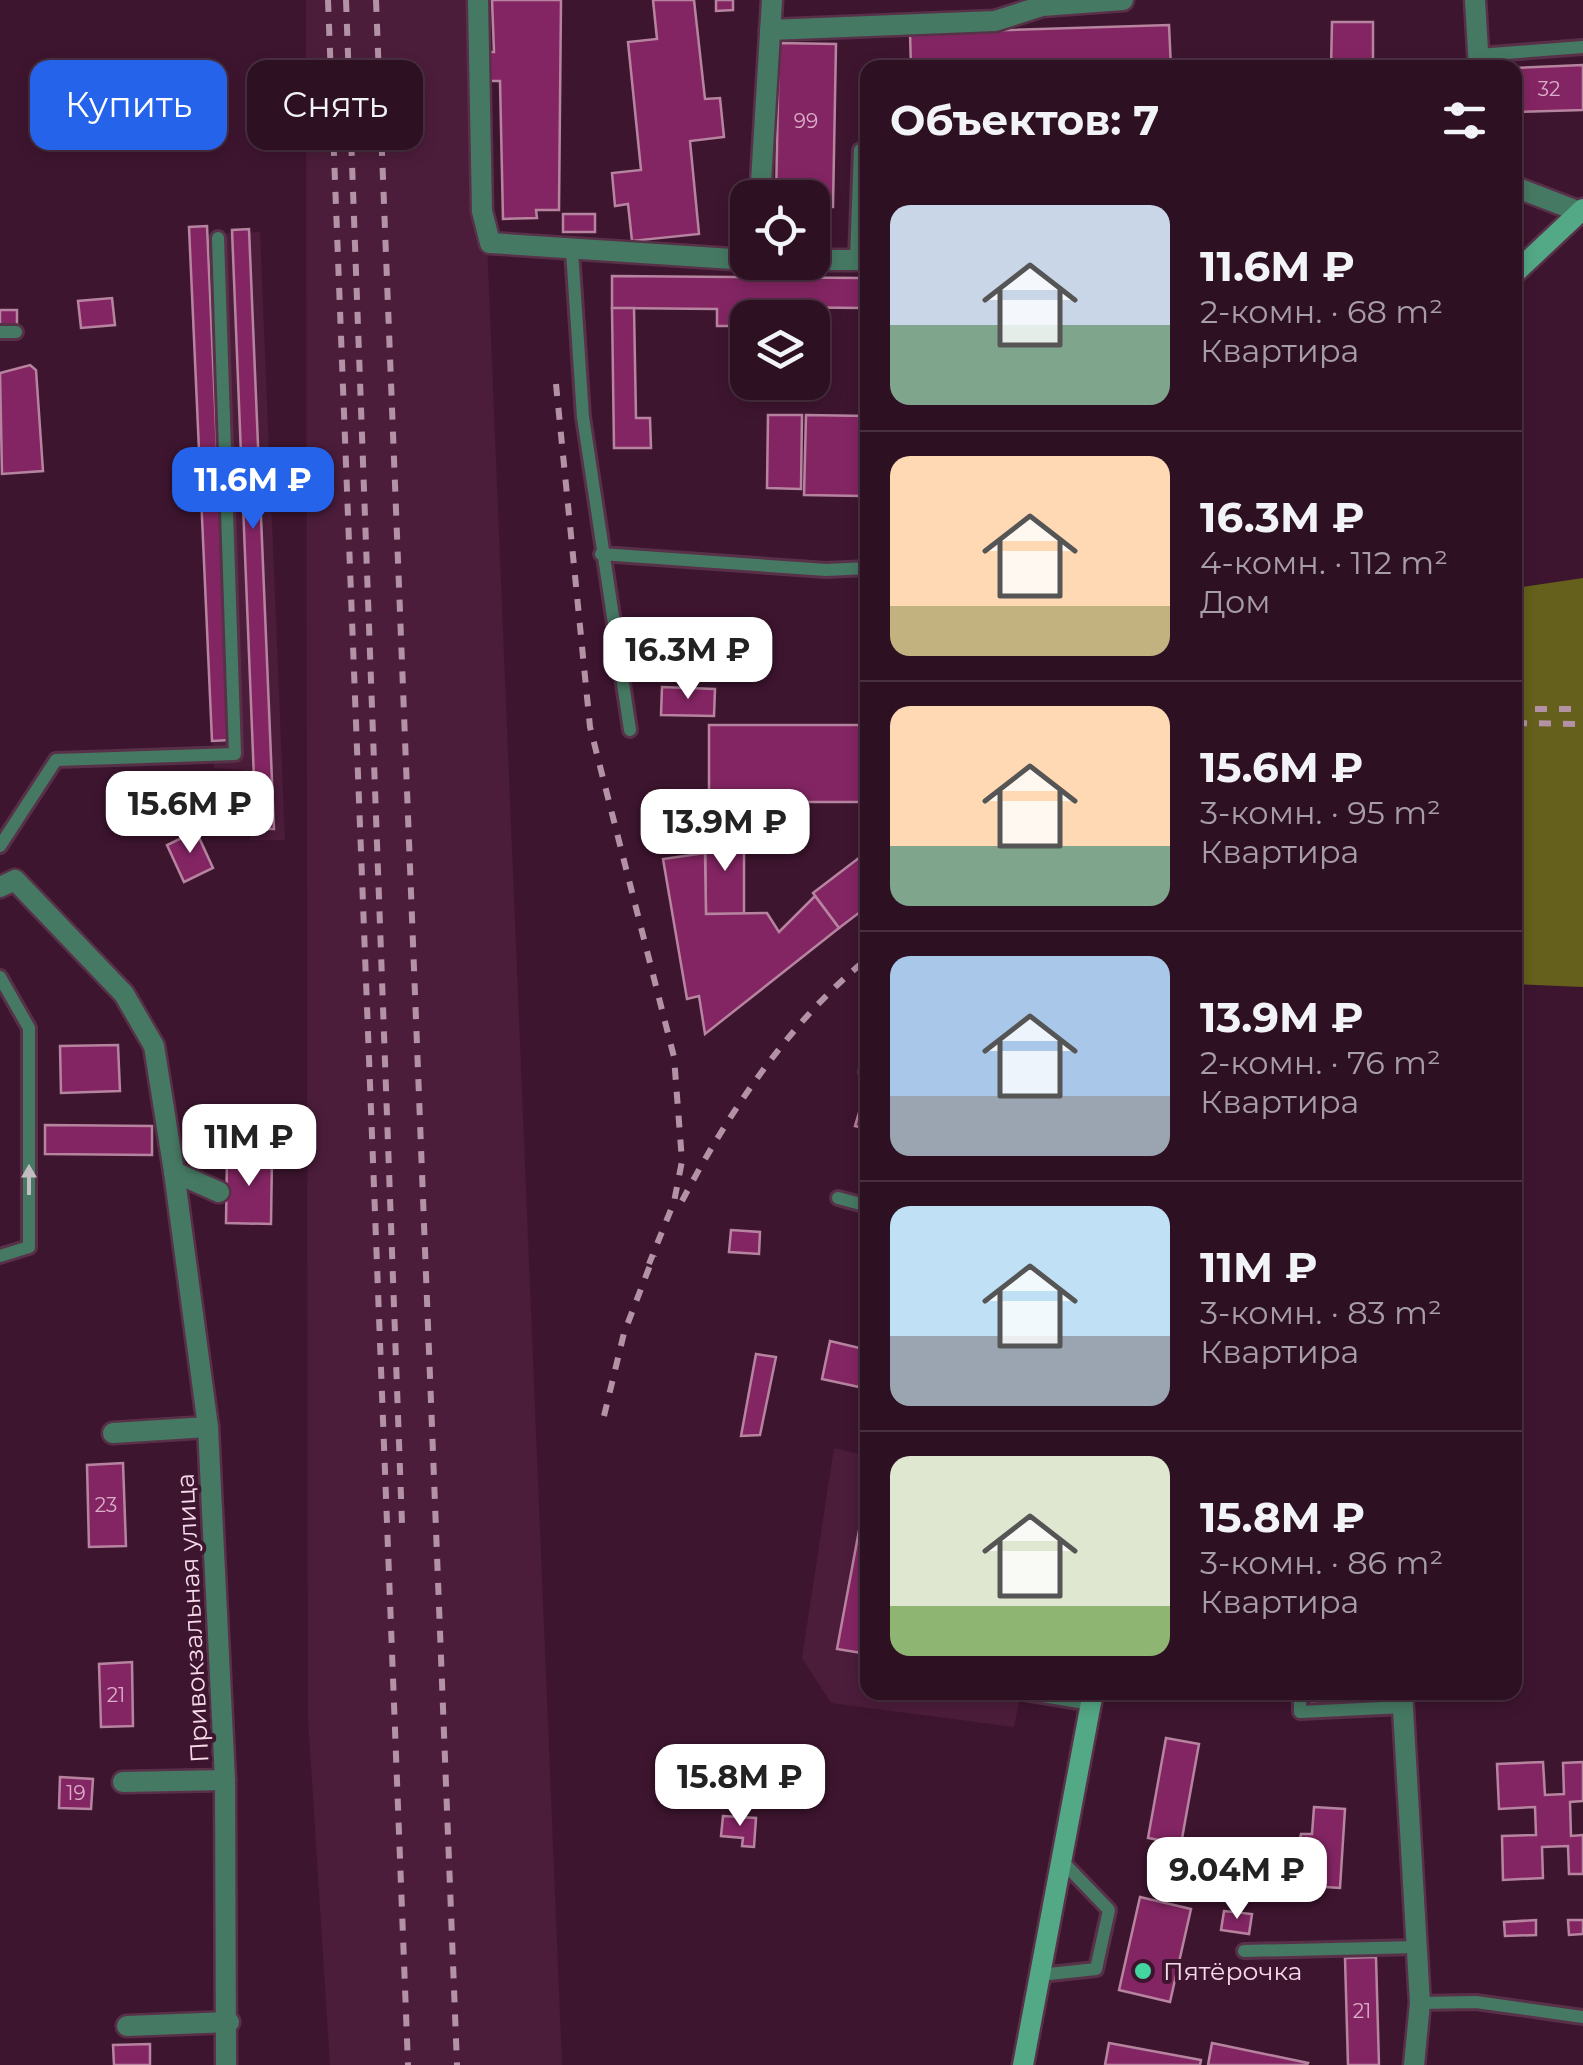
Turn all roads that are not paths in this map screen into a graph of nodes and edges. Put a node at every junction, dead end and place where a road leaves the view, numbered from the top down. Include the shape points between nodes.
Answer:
1 (478, 0) edge
2 (772, 0) edge
3 (1123, 0) edge
4 (1475, 0) edge
5 (1042, 3) edge
6 (770, 30) junction
7 (1583, 46) edge
8 (1479, 60) edge
9 (1486, 60) edge
10 (761, 180) edge
11 (1522, 189) edge
12 (1582, 210) edge
13 (218, 238) dead end
14 (572, 251) junction
15 (730, 259) edge
16 (830, 260) edge
17 (860, 260) edge
18 (1522, 266) edge
19 (0, 332) edge
20 (16, 332) dead end
21 (601, 554) junction
22 (860, 568) edge
23 (630, 730) dead end
24 (0, 846) edge
25 (0, 887) edge
26 (0, 978) edge
27 (174, 1172) junction
28 (219, 1192) dead end
29 (838, 1198) dead end
30 (860, 1204) edge
31 (0, 1256) edge
32 (208, 1428) junction
33 (113, 1432) dead end
34 (1092, 1700) edge
35 (1300, 1700) edge
36 (1402, 1700) edge
37 (225, 1780) junction
38 (123, 1782) dead end
39 (1062, 1860) junction
40 (1418, 1947) junction
41 (1244, 1950) dead end
42 (1040, 1975) junction
43 (1420, 2004) junction
44 (1583, 2017) edge
45 (228, 2022) junction
46 (127, 2026) dead end
47 (226, 2065) edge
48 (1023, 2065) edge
49 (1414, 2065) edge

1 - 14 street via 487,235 490,242
2 - 6 street
3 - 5 street
4 - 8 street
5 - 6 street via 994,21
6 - 10 street
7 - 9 lane
11 - 12 street
12 - 18 street
13 - 24 lane via 235,754 56,760
14 - 15 street
14 - 21 lane
16 - 17 street
19 - 20 lane
21 - 22 lane
21 - 23 lane
25 - 27 street, Привокзальная улица via 15,880 124,994 154,1046
31 -> 26 lane via 30,1247 29,1028
27 - 28 street
27 - 32 street, Привокзальная улица
29 - 30 lane
32 - 33 street
32 - 37 street, Привокзальная улица
34 - 39 street
35 - 36 lane via 1300,1712
36 - 40 street
37 - 38 street
37 - 45 street, Привокзальная улица
39 - 42 street
39 - 42 lane via 1110,1910 1096,1969
40 - 41 lane
40 - 43 street
42 - 48 street
43 - 44 lane via 1476,2002
43 - 49 street
45 - 46 street
45 - 47 street, Привокзальная улица

